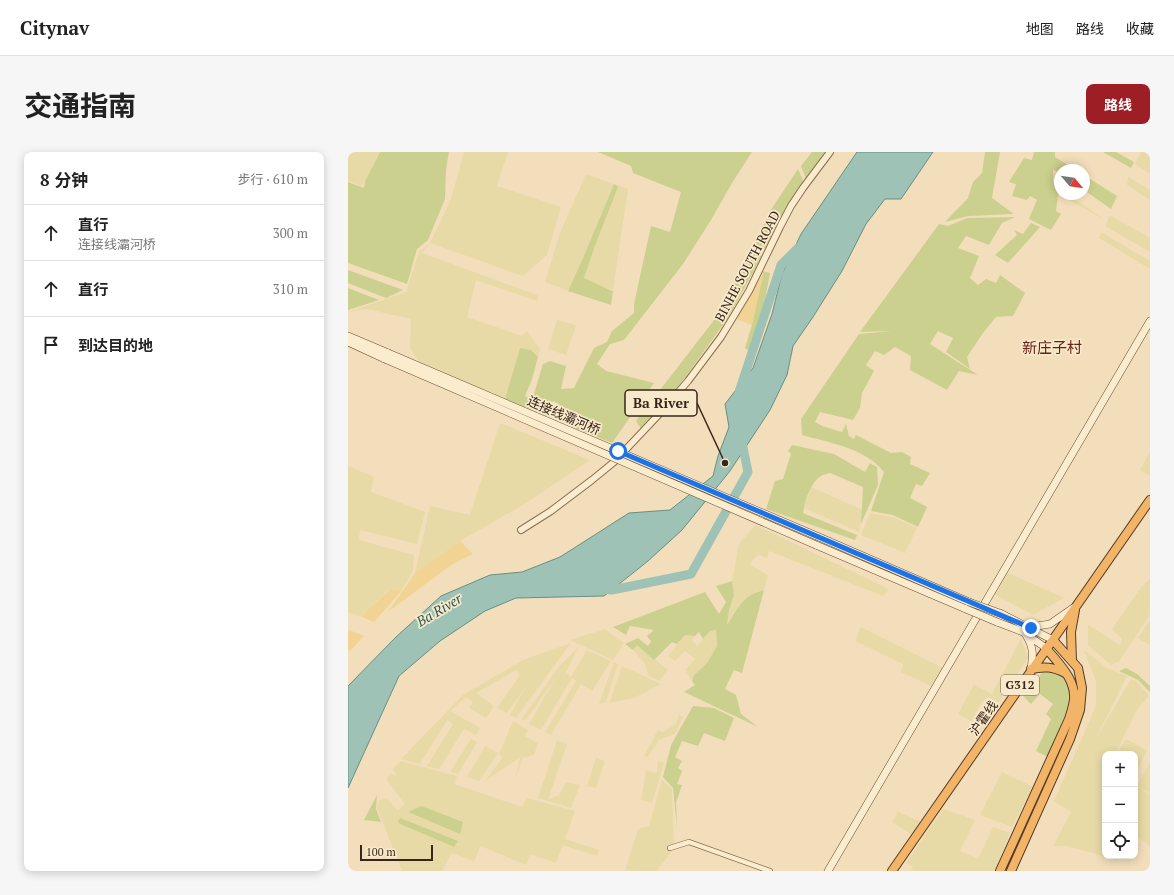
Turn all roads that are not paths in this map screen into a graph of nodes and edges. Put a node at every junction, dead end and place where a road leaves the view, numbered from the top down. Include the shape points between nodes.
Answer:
1 (830, 152) edge
2 (1150, 321) edge
3 (348, 336) edge
4 (348, 342) edge
5 (387, 356) junction
6 (1150, 500) edge
7 (521, 530) dead end
8 (817, 541) junction
9 (1075, 607) junction
10 (1030, 627) junction
11 (1025, 634) junction
12 (1053, 640) junction
13 (1046, 648) junction
14 (1072, 661) junction
15 (1031, 669) junction
16 (1067, 674) junction
17 (670, 848) dead end
18 (770, 871) edge
19 (828, 871) edge
20 (892, 871) edge
21 (1000, 871) edge
22 (1011, 871) edge

1 - 7 street, BINHE SOUTH ROAD via 791,206 749,291 721,337 688,381 614,462 551,511
2 - 19 main road
3 - 5 main road
4 - 5 main road
5 - 8 main road, 连接线灞河桥, bridge
6 - 9 highway, 沪霍线 / G312
8 - 10 main road, bridge
8 - 11 main road, bridge
9 - 10 main road via 1050,624
9 - 12 highway, 沪霍线 / G312
9 - 14 highway via 1071,632
10 - 12 main road
11 - 13 main road
11 - 15 main road via 1032,645
12 - 13 highway, 沪霍线 / G312
12 - 14 highway
13 - 15 highway, 沪霍线 / G312
13 - 16 highway
14 - 22 highway via 1078,668 1082,688 1080,710 1070,739
15 - 16 highway via 1046,666
15 - 20 highway, 沪霍线 / G312
16 - 21 highway via 1073,686 1074,700 1069,719
17 - 18 street via 689,842

